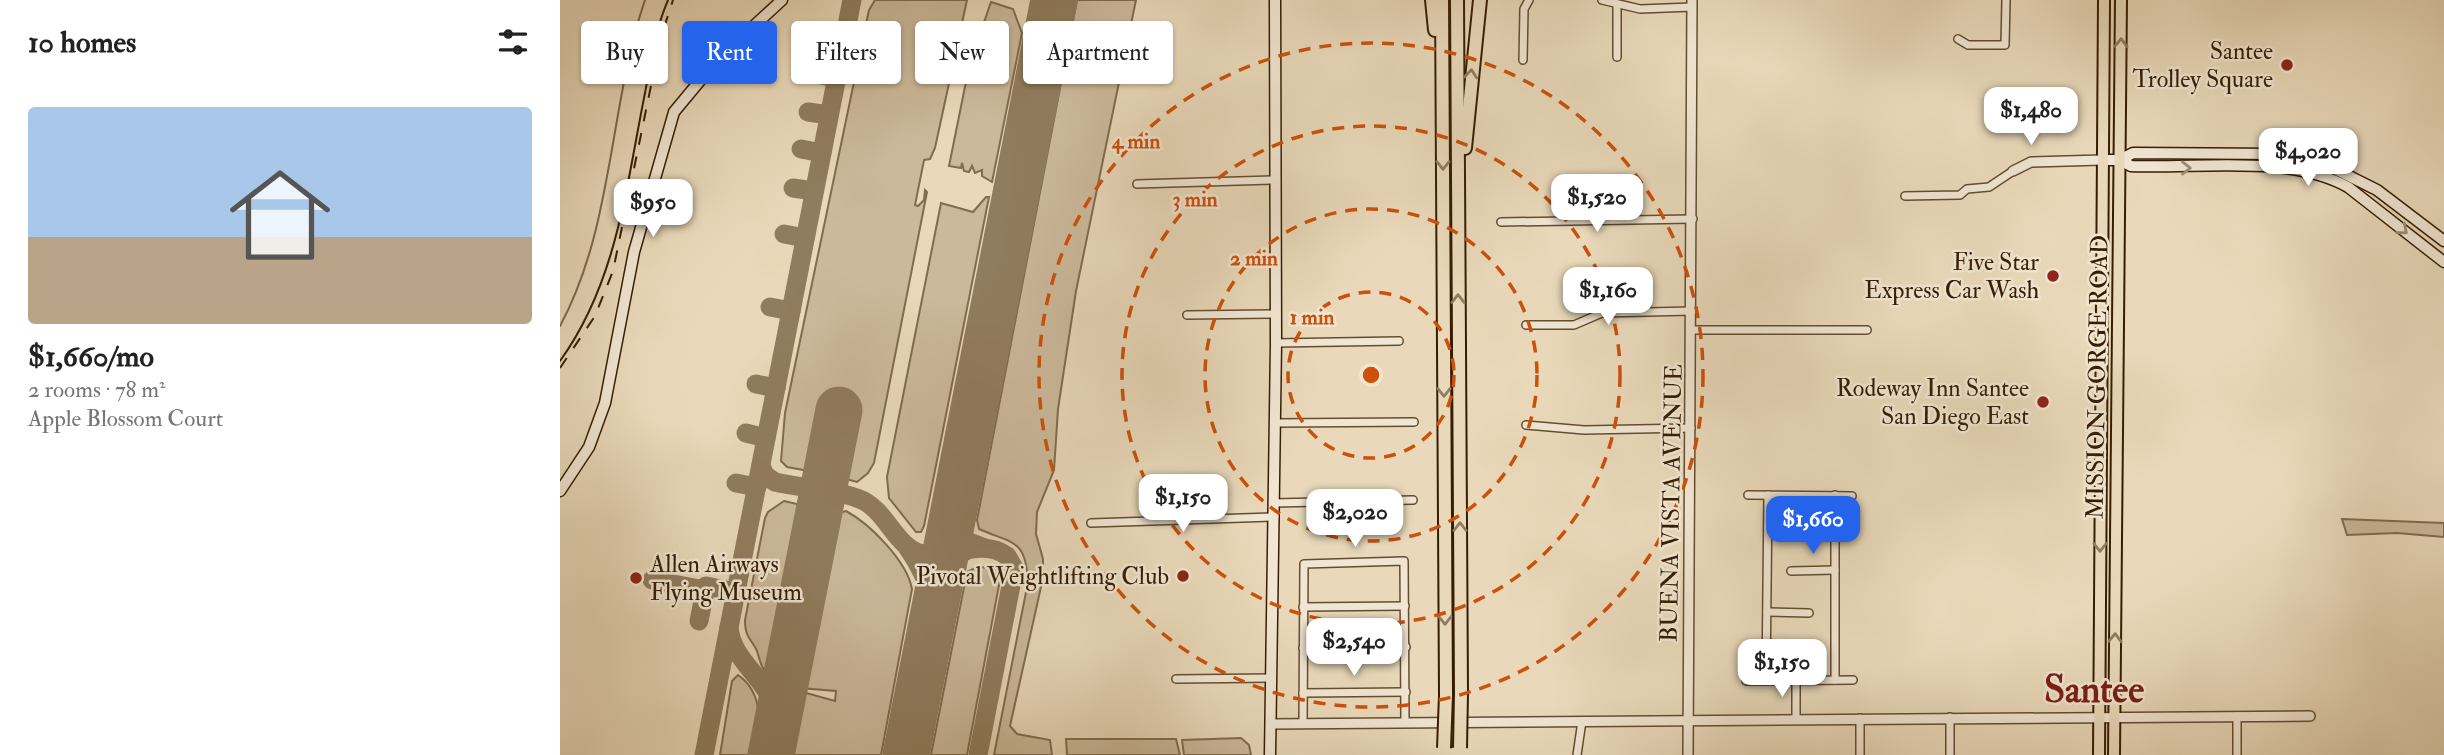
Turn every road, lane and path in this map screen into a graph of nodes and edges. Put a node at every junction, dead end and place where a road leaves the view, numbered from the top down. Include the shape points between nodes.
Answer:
1 (782, 0) edge
2 (1275, 0) edge
3 (1432, 0) edge
4 (1442, 0) edge
5 (1457, 0) edge
6 (1480, 0) edge
7 (1529, 0) edge
8 (1602, 0) edge
9 (2006, 0) edge
10 (2104, 0) edge
11 (2121, 0) edge
12 (1692, 4) edge
13 (1617, 5) junction
14 (1958, 39) dead end
15 (1617, 57) dead end
16 (1523, 60) dead end
17 (1443, 97) junction
18 (2102, 160) junction
19 (2120, 160) junction
20 (2013, 171) joint
21 (1275, 180) junction
22 (1137, 184) dead end
23 (1905, 196) dead end
24 (1693, 219) junction
25 (1501, 222) dead end
26 (2444, 242) edge
27 (2444, 262) edge
28 (1458, 264) junction
29 (1692, 311) junction
30 (1275, 314) junction
31 (1188, 315) dead end
32 (1526, 325) dead end
33 (1692, 330) junction
34 (1867, 330) dead end
35 (1399, 341) dead end
36 (1276, 343) junction
37 (1413, 422) dead end
38 (1275, 423) junction
39 (1526, 425) dead end
40 (1691, 428) junction
41 (560, 491) edge
42 (1748, 495) dead end
43 (1768, 495) junction
44 (1835, 495) junction
45 (1852, 496) dead end
46 (1413, 500) dead end
47 (1273, 503) junction
48 (1275, 517) junction
49 (1091, 523) dead end
50 (1768, 528) junction
51 (1809, 528) dead end
52 (1791, 570) dead end
53 (1835, 570) junction
54 (1405, 606) junction
55 (1303, 607) junction
56 (1767, 612) junction
57 (1810, 613) dead end
58 (1406, 647) junction
59 (1303, 648) junction
60 (1272, 678) junction
61 (1176, 679) dead end
62 (1835, 680) junction
63 (1853, 680) dead end
64 (1746, 681) dead end
65 (1766, 681) junction
66 (1796, 681) junction
67 (1406, 692) junction
68 (1303, 693) junction
69 (2100, 716) junction
70 (2114, 716) junction
71 (2236, 716) junction
72 (2310, 716) dead end
73 (1950, 717) junction
74 (1796, 718) junction
75 (1860, 718) junction
76 (1689, 719) junction
77 (1582, 720) junction
78 (1405, 722) junction
79 (1303, 723) junction
80 (1271, 724) junction
81 (1444, 752) edge
82 (1460, 752) edge
83 (1270, 755) edge
84 (1577, 755) edge
85 (1688, 755) edge
86 (1860, 755) edge
87 (1950, 755) edge
88 (2099, 755) edge
89 (2114, 755) edge
90 (2237, 755) edge

1 - 41 main road via 718,59 674,112 634,253 605,403 589,447
2 - 21 main road
3 - 17 highway
4 - 17 highway
5 - 28 highway
28 -> 6 highway
7 - 16 street via 1524,9
8 - 13 street
9 - 14 street via 2005,45 1968,45
10 - 18 main road, MISSION GORGE ROAD
19 -> 11 main road, MISSION GORGE ROAD
12 - 13 street via 1640,9
12 - 24 street, BUENA VISTA AVENUE
13 - 15 street
17 -> 81 highway, bridge
18 - 19 main road
18 - 20 street via 2031,162
18 -> 69 main road, MISSION GORGE ROAD
19 - 26 main road via 2133,153 2281,154 2315,159 2377,190
19 -> 27 main road via 2131,166 2279,167 2333,179
70 -> 19 main road, MISSION GORGE ROAD
20 - 23 street via 1989,187 1967,189 1960,195
21 - 22 street
21 - 30 main road
24 - 25 street
24 - 29 street, BUENA VISTA AVENUE
82 -> 28 highway, bridge
29 - 32 street via 1602,313 1574,325
29 - 33 street, BUENA VISTA AVENUE
30 - 31 street
30 - 36 main road
33 - 34 street
33 - 40 street, BUENA VISTA AVENUE
35 - 36 street
36 - 38 main road
37 - 38 street
38 - 47 main road
39 - 40 street via 1584,430
40 - 76 street, BUENA VISTA AVENUE
42 - 43 street
43 - 44 street
43 - 50 street
44 - 45 street
44 - 53 street
46 - 47 street
47 - 48 main road
48 - 49 street
48 - 60 main road
50 - 51 street
50 - 56 street
52 - 53 street
53 - 62 street
54 - 55 street
54 - 55 street via 1404,561 1304,564
54 - 58 street
55 - 59 street
56 - 57 street
56 - 65 street
58 - 59 street
58 - 67 street
59 - 68 street
60 - 61 street
60 - 80 main road
62 - 63 street
62 - 66 street
64 - 65 street
65 - 66 street
66 - 74 street
67 - 68 street
67 - 78 street
68 - 79 street
69 - 70 street
69 - 73 street
69 - 88 main road, MISSION GORGE ROAD
70 - 71 street
70 - 89 main road, MISSION GORGE ROAD
71 - 72 street
71 - 90 street
73 - 75 street
73 - 87 street
74 - 75 street
74 - 76 street
75 - 86 street
76 - 77 street
76 - 85 street, BUENA VISTA AVENUE
77 - 78 street
77 - 84 street
78 - 79 street
79 - 80 street
80 - 83 main road

